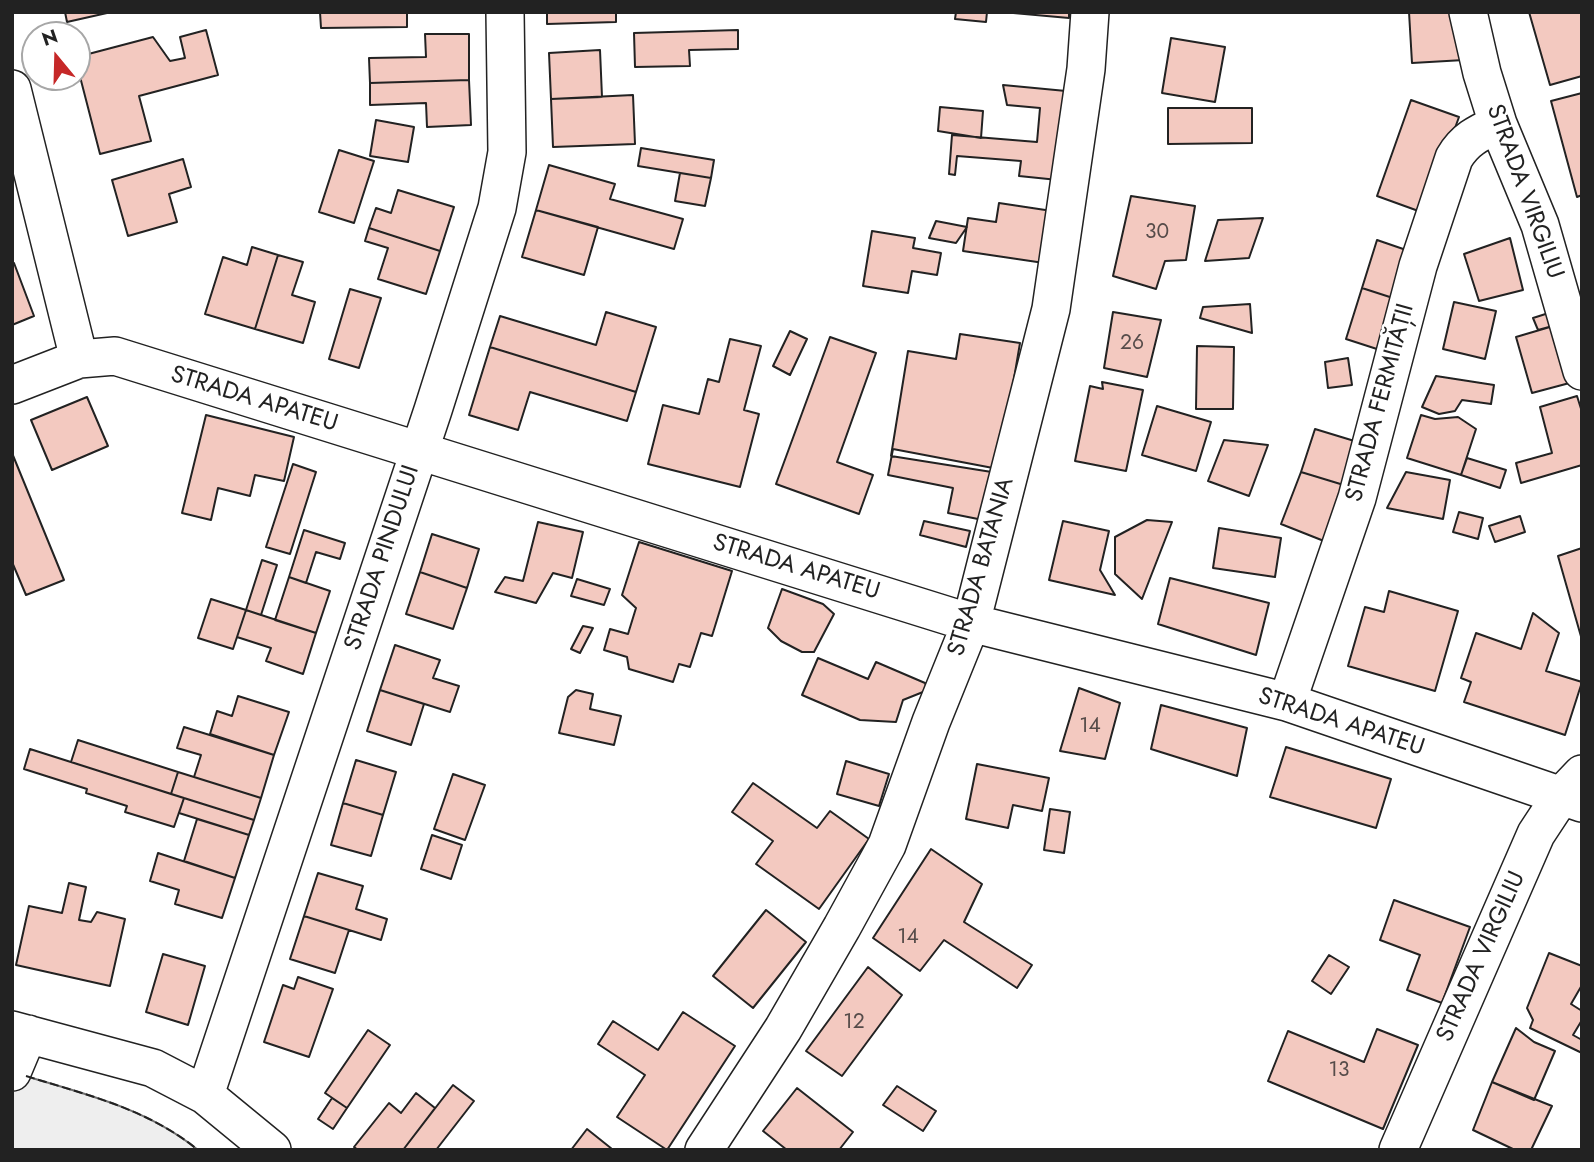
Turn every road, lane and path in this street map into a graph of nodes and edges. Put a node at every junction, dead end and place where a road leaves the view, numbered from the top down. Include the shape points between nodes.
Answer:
1 (505, 12) edge
2 (1090, 12) edge
3 (1468, 12) edge
4 (12, 89) edge
5 (1498, 124) junction
6 (79, 359) junction
7 (1582, 371) edge
8 (12, 385) edge
9 (419, 452) junction
10 (971, 623) junction
11 (1287, 702) junction
12 (1575, 791) edge
13 (20, 1032) edge
14 (12, 1072) edge
15 (205, 1095) junction
16 (1407, 1148) edge
17 (272, 1150) edge
18 (704, 1150) edge

1 - 9 street, STRADA PINDULUI via 507,152 497,208
2 - 10 street, STRADA BATANIA via 1051,309
3 - 5 street, STRADA VIRGILIU
4 - 6 street
5 - 7 street, STRADA VIRGILIU via 1539,225
5 - 11 street, STRADA FERMITĂȚII via 1471,136 1454,158 1418,266 1357,498
6 - 8 street, STRADA APATEU
6 - 9 street, STRADA APATEU via 115,356
9 - 10 street, STRADA APATEU
9 - 15 street, STRADA PINDULUI
10 - 11 street, STRADA APATEU
10 - 18 street, STRADA BATANIA via 887,845 783,1029
11 - 12 street, STRADA APATEU
12 - 16 street, STRADA VIRGILIU via 1536,834
13 - 14 street
13 - 15 street via 153,1068
15 - 17 street

